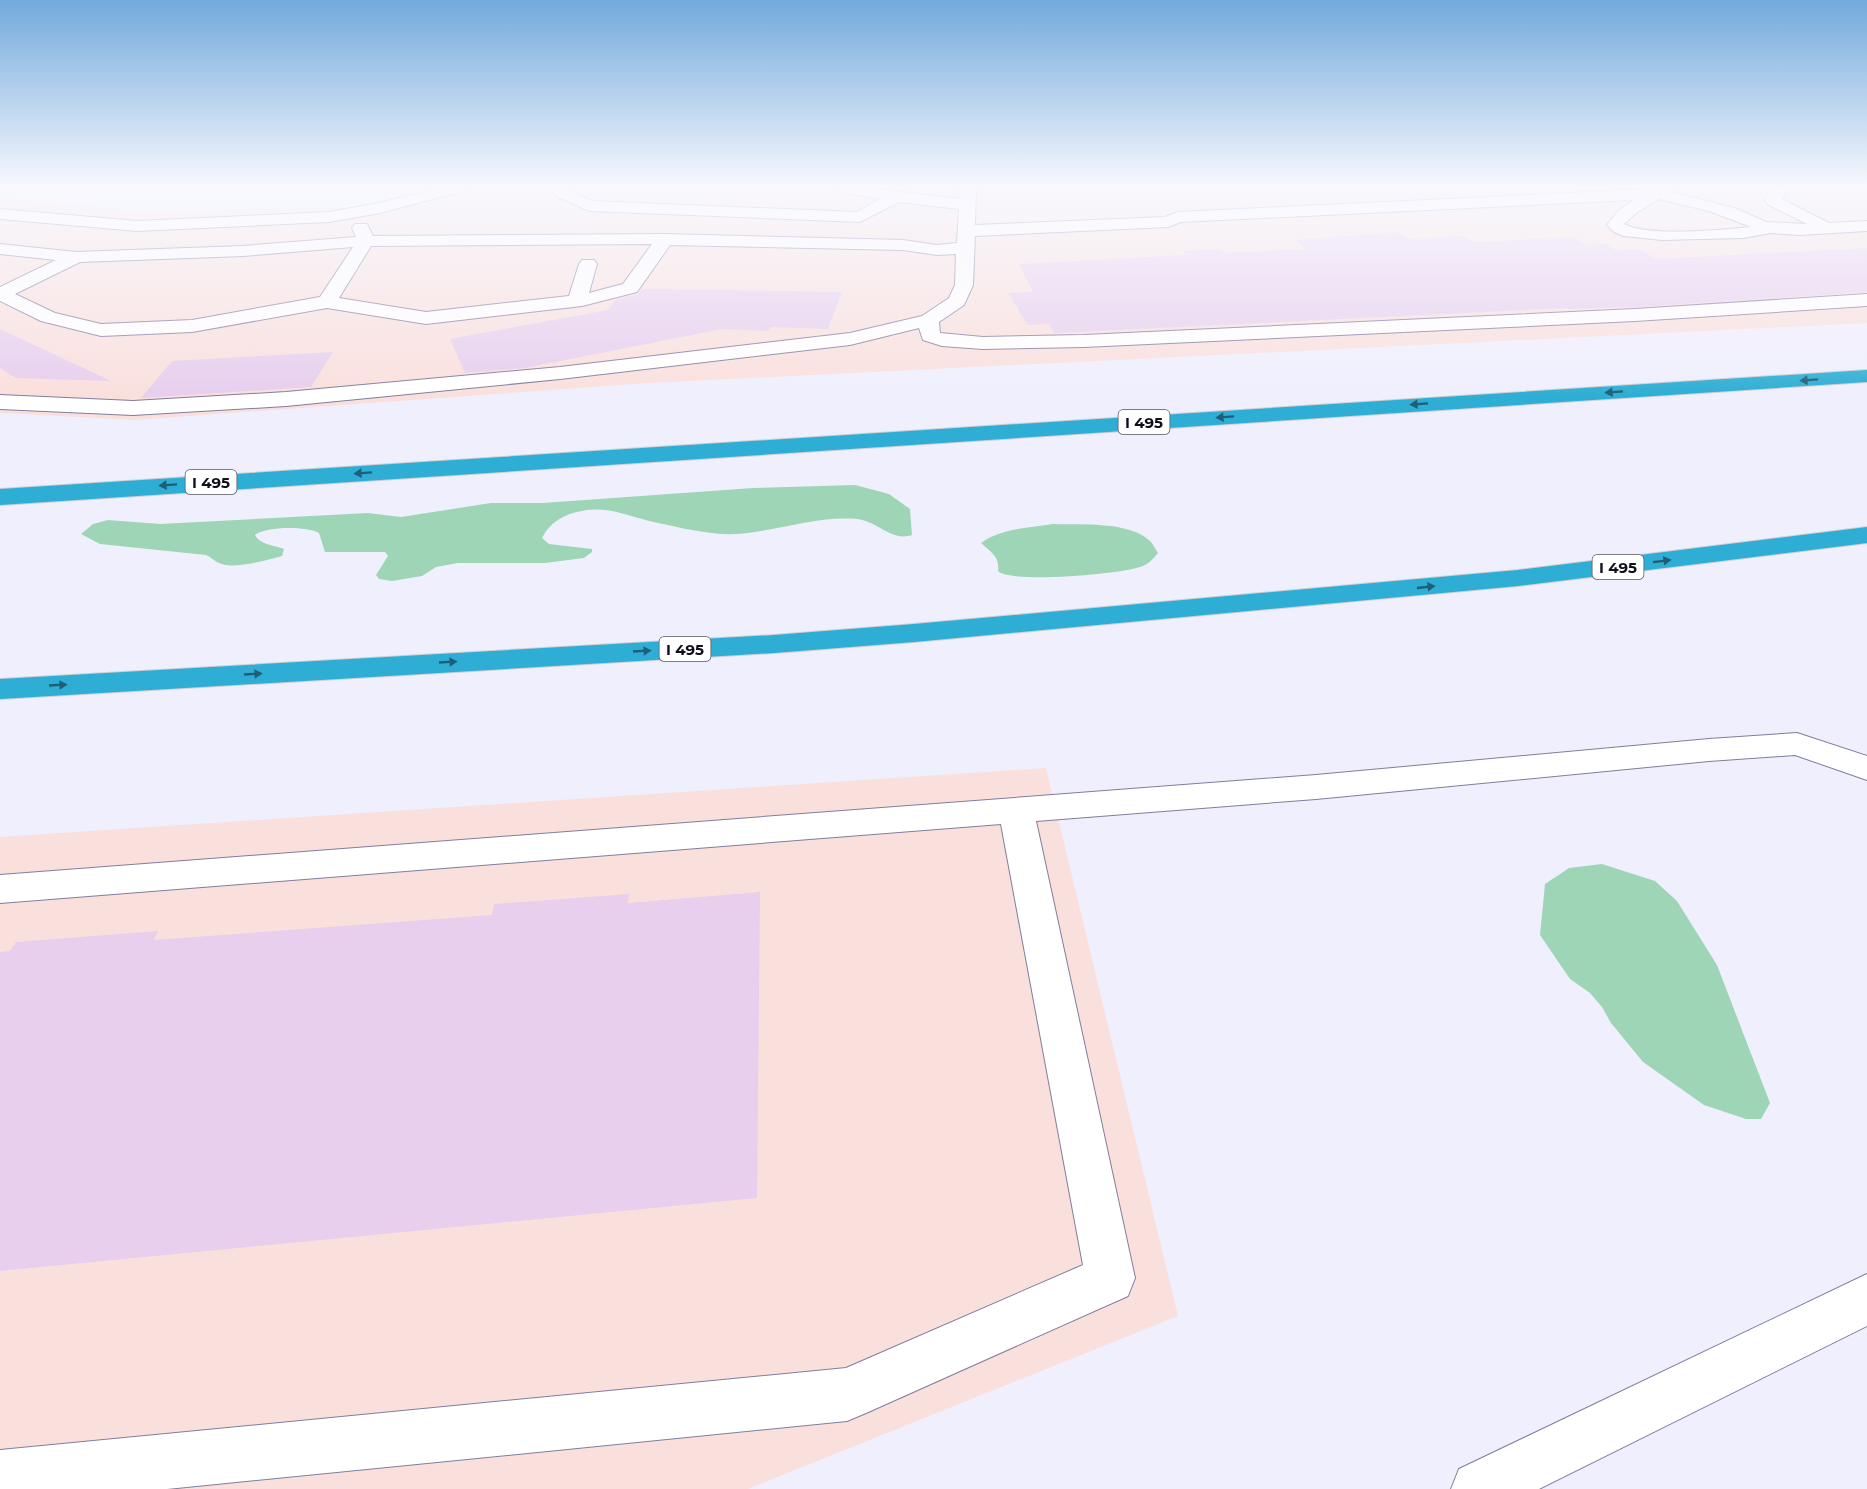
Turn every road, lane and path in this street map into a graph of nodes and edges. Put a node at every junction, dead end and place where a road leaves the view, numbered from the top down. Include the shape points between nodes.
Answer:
1 (75, 257) edge
2 (356, 257) edge
3 (652, 257) edge
4 (965, 257) edge
5 (588, 264) dead end
6 (577, 300) junction
7 (1867, 300) edge
8 (327, 302) junction
9 (929, 320) junction
10 (1867, 376) edge
11 (0, 402) edge
12 (0, 497) edge
13 (1867, 535) edge
14 (0, 689) edge
15 (1867, 768) edge
16 (1016, 810) junction
17 (0, 889) edge
18 (1867, 1299) edge
19 (0, 1478) edge
20 (1479, 1489) edge

1 - 8 street via 0,294 48,317 101,330 192,326
2 - 8 street
3 - 6 street via 630,288
4 - 9 street via 964,285 957,301
5 - 6 street
6 - 8 street via 426,318
7 - 9 street via 1084,341 942,340 930,336
9 - 11 street via 839,340 560,373 286,399 133,408
10 -> 12 highway, I 495
14 -> 13 highway, I 495 via 914,633 1518,578
15 - 16 street via 1797,744
16 - 17 street
16 - 19 street via 1110,1278 847,1394
18 - 20 street

